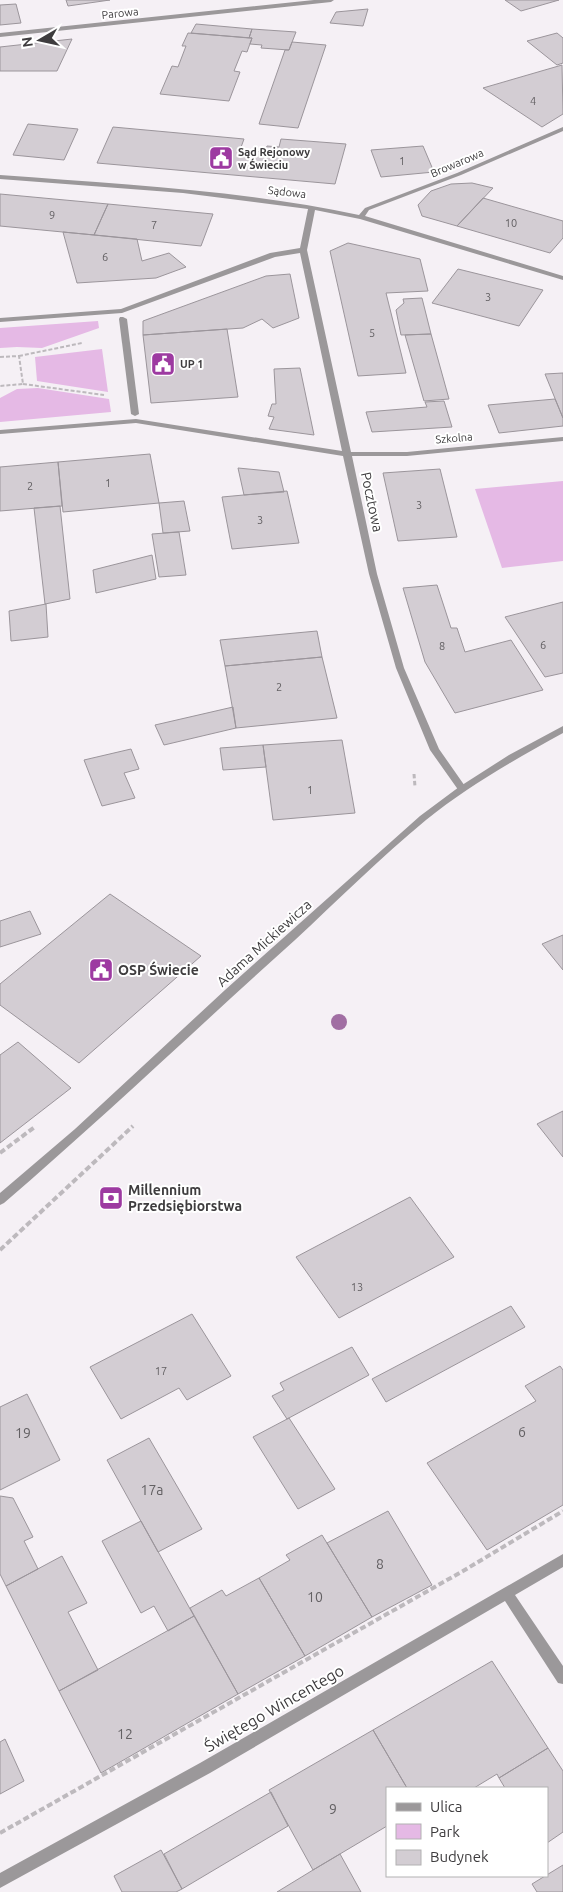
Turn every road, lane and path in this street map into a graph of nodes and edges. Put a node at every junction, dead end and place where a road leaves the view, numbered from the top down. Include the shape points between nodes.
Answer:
1 (330, 0) edge
2 (0, 35) edge
3 (563, 129) edge
4 (0, 177) edge
5 (312, 207) junction
6 (361, 217) junction
7 (303, 250) junction
8 (563, 278) edge
9 (122, 315) junction
10 (0, 320) edge
11 (125, 335) junction
12 (19, 356) junction
13 (0, 357) edge
14 (23, 384) junction
15 (0, 386) edge
16 (132, 394) junction
17 (135, 414) dead end
18 (0, 432) edge
19 (563, 439) edge
20 (347, 454) junction
21 (563, 729) edge
22 (462, 789) junction
23 (0, 1200) edge
24 (563, 1511) edge
25 (563, 1560) edge
26 (507, 1594) junction
27 (563, 1678) edge
28 (0, 1833) edge
29 (0, 1881) edge

1 - 2 street, Parowa
3 - 6 street, Browarowa via 367,209
4 - 5 street, Sądowa via 182,191
5 - 6 street, Sądowa
5 - 7 street, Pocztowa
6 - 8 street, Sądowa
7 - 9 street via 273,255
7 - 20 street, Pocztowa
9 - 10 street
9 - 11 street
11 - 12 path
11 - 16 street
12 - 13 path
12 - 14 path
14 - 15 path
14 - 16 path via 110,395
16 - 17 street
18 - 20 street, Szkolna via 136,421
19 - 20 street, Szkolna via 408,454
20 - 22 street, Pocztowa via 373,574 400,668 435,750
21 - 22 street, Adama Mickiewicza
22 - 23 street, Adama Mickiewicza via 423,818
24 - 28 path
25 - 26 street, Świętego Wincentego
26 - 27 street
26 - 29 street, Świętego Wincentego via 205,1768

